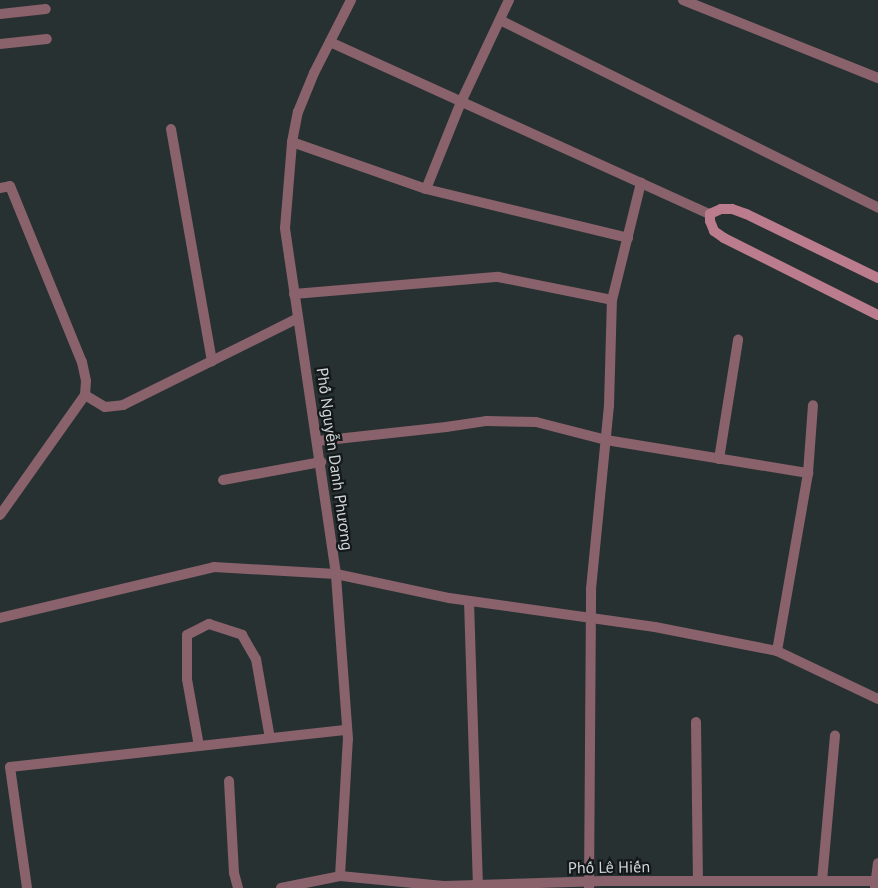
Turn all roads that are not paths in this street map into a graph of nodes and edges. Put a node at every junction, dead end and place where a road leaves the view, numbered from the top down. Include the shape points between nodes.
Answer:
1 (351, 0) edge
2 (509, 0) edge
3 (683, 0) edge
4 (46, 9) dead end
5 (0, 14) edge
6 (500, 20) junction
7 (47, 39) dead end
8 (330, 42) junction
9 (0, 44) edge
10 (878, 78) edge
11 (461, 102) junction
12 (171, 129) dead end
13 (292, 142) junction
14 (641, 183) junction
15 (0, 188) edge
16 (426, 188) junction
17 (878, 208) edge
18 (710, 214) junction
19 (628, 238) junction
20 (878, 278) edge
21 (294, 294) junction
22 (612, 300) junction
23 (878, 315) edge
24 (298, 318) junction
25 (738, 340) dead end
26 (212, 361) junction
27 (85, 395) junction
28 (813, 405) dead end
29 (318, 440) junction
30 (606, 440) junction
31 (719, 459) junction
32 (321, 462) junction
33 (808, 473) junction
34 (223, 480) dead end
35 (0, 515) edge
36 (336, 574) junction
37 (469, 601) junction
38 (591, 617) junction
39 (0, 618) edge
40 (777, 651) junction
41 (878, 699) edge
42 (696, 722) dead end
43 (347, 730) junction
44 (835, 736) dead end
45 (270, 738) junction
46 (199, 746) junction
47 (229, 780) dead end
48 (878, 863) edge
49 (340, 876) junction
50 (698, 881) junction
51 (822, 881) junction
52 (876, 883) edge
53 (478, 885) junction
54 (590, 885) edge
55 (27, 888) edge
56 (238, 888) edge
57 (282, 888) edge

1 - 8 street, Phố Nguyễn Danh Phương
2 - 6 street
3 - 10 street
4 - 5 street
6 - 11 street
6 - 17 street
7 - 9 street
8 - 11 street
8 - 13 street, Phố Nguyễn Danh Phương via 298,112
11 - 14 street
11 - 16 street
12 - 26 street
13 - 16 street
13 - 21 street, Phố Nguyễn Danh Phương via 285,228
14 - 18 street
14 - 19 street
15 - 27 street via 10,186 14,194 82,362
16 - 19 street
18 - 20 street via 732,209 746,214
18 - 23 street via 714,231 724,238
19 - 22 street
21 - 22 street via 498,277
21 - 24 street, Phố Nguyễn Danh Phương
22 - 30 street
24 - 26 street
24 - 29 street, Phố Nguyễn Danh Phương
25 - 31 street
26 - 27 street via 123,405 105,407
27 - 35 street
28 - 33 street
29 - 30 street via 486,421 536,422
29 - 32 street, Phố Nguyễn Danh Phương
30 - 31 street
30 - 38 street
31 - 33 street
32 - 34 street
32 - 36 street, Phố Nguyễn Danh Phương
33 - 40 street
36 - 37 street
36 - 39 street via 214,567
36 - 43 street, Phố Nguyễn Danh Phương
37 - 38 street
37 - 53 street
38 - 40 street
38 - 54 street
40 - 41 street
42 - 50 street
43 - 45 street
43 - 49 street, Phố Nguyễn Danh Phương
44 - 51 street
45 - 46 street
45 - 46 street via 256,659 242,635 209,624 187,635 187,679
46 - 55 street via 10,766
47 - 56 street via 234,873
48 - 52 street
49 - 53 street, Phố Lê Hiến via 444,886
49 - 57 street
50 - 51 street, Phố Lê Hiến
50 - 54 street, Phố Lê Hiến
51 - 52 street, Phố Lê Hiến
53 - 54 street, Phố Lê Hiến

